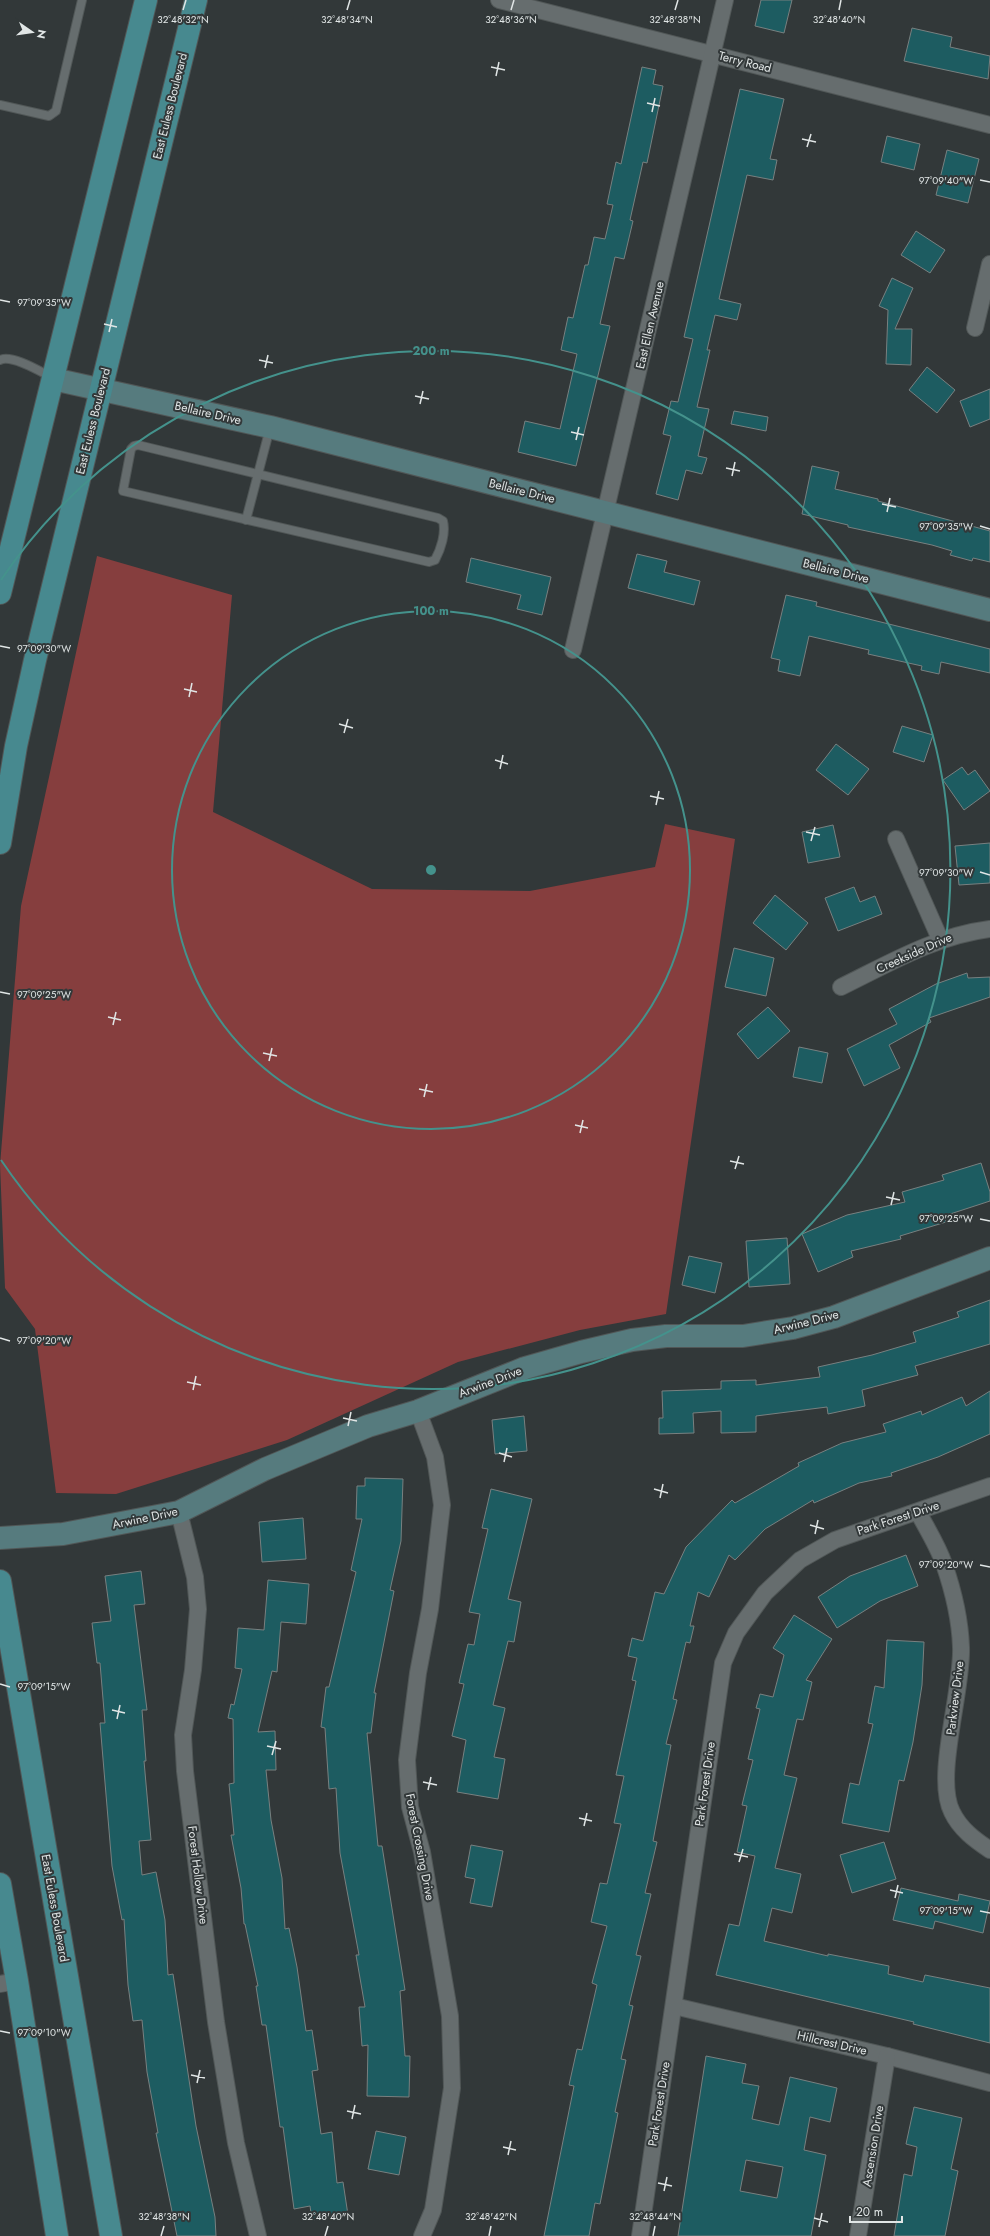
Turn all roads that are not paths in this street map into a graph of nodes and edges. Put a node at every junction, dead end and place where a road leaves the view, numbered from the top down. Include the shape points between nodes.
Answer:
1 (82, 0) edge
2 (146, 0) edge
3 (196, 0) edge
4 (499, 0) edge
5 (725, 0) edge
6 (713, 54) junction
7 (0, 105) edge
8 (990, 125) edge
9 (990, 264) edge
10 (975, 328) dead end
11 (0, 360) edge
12 (53, 379) junction
13 (101, 389) junction
14 (270, 427) junction
15 (258, 475) junction
16 (607, 512) junction
17 (246, 520) junction
18 (0, 592) edge
19 (990, 610) edge
20 (574, 650) dead end
21 (896, 839) dead end
22 (0, 843) edge
23 (990, 929) edge
24 (940, 939) junction
25 (841, 987) dead end
26 (990, 1258) edge
27 (418, 1411) junction
28 (990, 1486) edge
29 (179, 1512) junction
30 (918, 1512) junction
31 (0, 1538) edge
32 (0, 1581) edge
33 (990, 1850) edge
34 (0, 1884) edge
35 (9, 1983) edge
36 (674, 2006) junction
37 (887, 2056) junction
38 (990, 2083) edge
39 (57, 2236) edge
40 (111, 2236) edge
41 (258, 2236) edge
42 (422, 2236) edge
43 (640, 2236) edge
44 (858, 2236) edge

1 - 7 lane via 56,112 49,116
2 - 12 main road
3 - 13 main road, East Euless Boulevard
4 - 6 street, Terry Road
5 - 6 street, East Ellen Avenue
6 - 8 street, Terry Road
6 - 16 street, East Ellen Avenue
9 - 10 street
11 - 12 lane via 13,360
12 - 13 street, Bellaire Drive
12 - 18 main road
13 - 14 street, Bellaire Drive
13 - 22 main road, East Euless Boulevard via 33,667 16,746
14 - 15 lane
14 - 16 street, Bellaire Drive
15 - 17 lane
15 - 17 lane via 147,447 134,446 131,449 123,491
15 - 17 lane via 438,518 443,521 444,526 440,551 435,560 429,562
16 - 19 street, Bellaire Drive
16 - 20 street, East Ellen Avenue
21 - 24 street
23 - 24 street, Creekside Drive via 964,932
24 - 25 street, Creekside Drive
26 - 27 street, Arwine Drive via 834,1317 794,1328 743,1336 666,1336 632,1340 525,1368
27 - 29 street, Arwine Drive via 368,1426 273,1466
27 - 42 street, Forest Crossing Drive via 435,1457 442,1505 430,1609 418,1673 407,1760 410,1807 422,1852 450,2016 452,2088 433,2210
28 - 30 street, Park Forest Drive
29 - 31 street, Arwine Drive via 63,1534
29 - 41 street, Forest Hollow Drive via 195,1577 198,1609 193,1670 183,1735 185,1771 216,2022 236,2143
30 - 33 street, Parkview Drive via 944,1563 959,1620 959,1688 948,1752 948,1800 952,1812 969,1835
30 - 36 street, Park Forest Drive via 902,1515 835,1540 800,1560 765,1593 736,1633 723,1663
32 - 40 main road, East Euless Boulevard
34 - 35 main road
35 - 39 main road
36 - 37 street, Hillcrest Drive
36 - 43 street, Park Forest Drive
37 - 38 street, Hillcrest Drive
37 - 44 street, Ascension Drive

